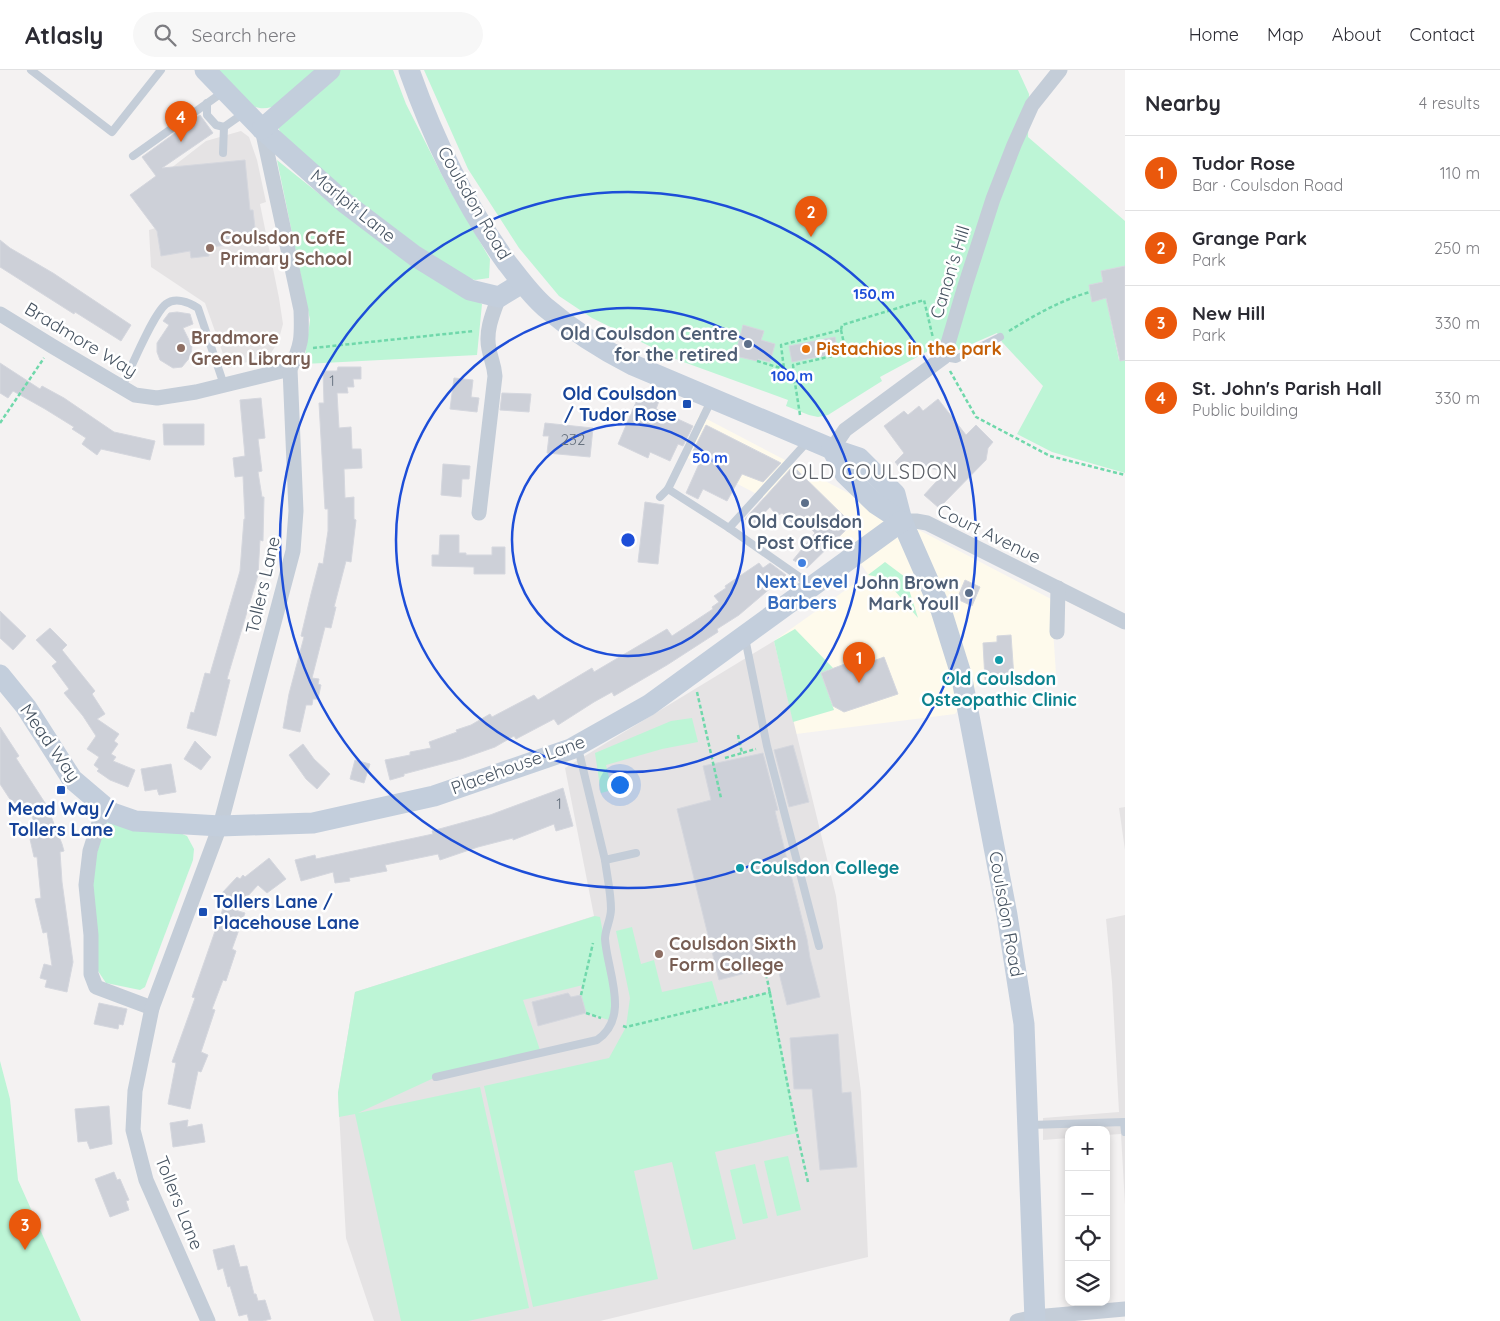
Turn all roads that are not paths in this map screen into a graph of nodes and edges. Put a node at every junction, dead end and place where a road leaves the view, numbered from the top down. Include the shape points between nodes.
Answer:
1 (31, 70) edge
2 (161, 70) edge
3 (205, 70) edge
4 (330, 70) edge
5 (409, 70) edge
6 (1060, 70) edge
7 (225, 90) junction
8 (207, 103) junction
9 (245, 112) junction
10 (224, 127) junction
11 (262, 129) junction
12 (223, 153) dead end
13 (133, 156) dead end
14 (522, 283) junction
15 (498, 297) junction
16 (0, 314) edge
17 (1000, 337) road end
18 (944, 357) junction
19 (290, 369) junction
20 (224, 385) junction
21 (122, 387) junction
22 (712, 398) junction
23 (804, 437) junction
24 (832, 449) junction
25 (668, 489) junction
26 (660, 497) dead end
27 (479, 513) dead end
28 (902, 522) junction
29 (729, 528) junction
30 (813, 586) junction
31 (1058, 588) junction
32 (1125, 622) edge
33 (1058, 632) dead end
34 (745, 636) junction
35 (0, 675) edge
36 (578, 746) junction
37 (104, 807) junction
38 (220, 826) junction
39 (636, 853) dead end
40 (605, 860) junction
41 (819, 946) dead end
42 (152, 1008) junction
43 (436, 1077) dead end
44 (1028, 1125) junction
45 (1125, 1132) edge
46 (1125, 1309) edge
47 (1029, 1320) edge
48 (208, 1321) edge

1 - 2 lane via 112,132
3 - 7 main road, Marlpit Lane
4 - 11 main road
5 - 14 main road, Coulsdon Road via 451,170 489,236
6 - 18 street, Canon's Hill via 1032,105 1014,145 964,286
7 - 8 lane
7 - 9 main road, Marlpit Lane
8 - 10 lane via 208,115 216,125
8 - 13 lane
9 - 10 lane
9 - 11 main road, Marlpit Lane
10 - 12 lane
11 - 15 main road, Marlpit Lane via 345,203 415,256 470,290
11 - 19 street, Tollers Lane via 301,310 299,350
14 - 15 main road
14 - 22 main road, Coulsdon Road via 544,306 603,350
15 - 27 street via 488,330 495,376
16 - 21 street, Bradmore Way
17 - 18 lane via 956,359
18 - 24 street via 845,430
19 - 20 street, Bradmore Way
19 - 38 street, Tollers Lane via 296,511 293,551
20 - 21 street, Bradmore Way via 157,398 135,394
20 - 21 lane via 198,308 179,301 167,303 157,314
22 - 23 main road, Coulsdon Road
22 - 25 lane
23 - 24 main road, Coulsdon Road
23 - 29 lane
24 - 28 main road, Coulsdon Road via 859,458 895,494
25 - 26 lane
25 - 29 lane
28 - 30 main road, Placehouse Lane
28 - 31 street, Court Avenue via 927,523
28 - 44 main road, Coulsdon Road via 941,610 961,674 1007,915 1024,1024
29 - 30 lane
30 - 34 main road, Placehouse Lane
31 - 32 street, Court Avenue
31 - 33 street
34 - 36 main road, Placehouse Lane via 649,705
34 - 41 lane via 767,746
35 - 37 main road, Mead Way via 26,707 72,779
36 - 38 main road, Placehouse Lane via 424,798 313,823
36 - 40 lane
37 - 38 main road, Mead Way via 135,821
37 - 42 street via 90,851 86,885 92,974 96,987
38 - 42 street, Tollers Lane
39 - 40 lane
40 - 43 lane via 611,910 605,938 615,1011 605,1034 597,1040
42 - 48 street, Tollers Lane via 135,1091 133,1130 146,1180
44 - 45 lane via 1124,1122
44 - 47 main road, Coulsdon Road
46 - 47 street

